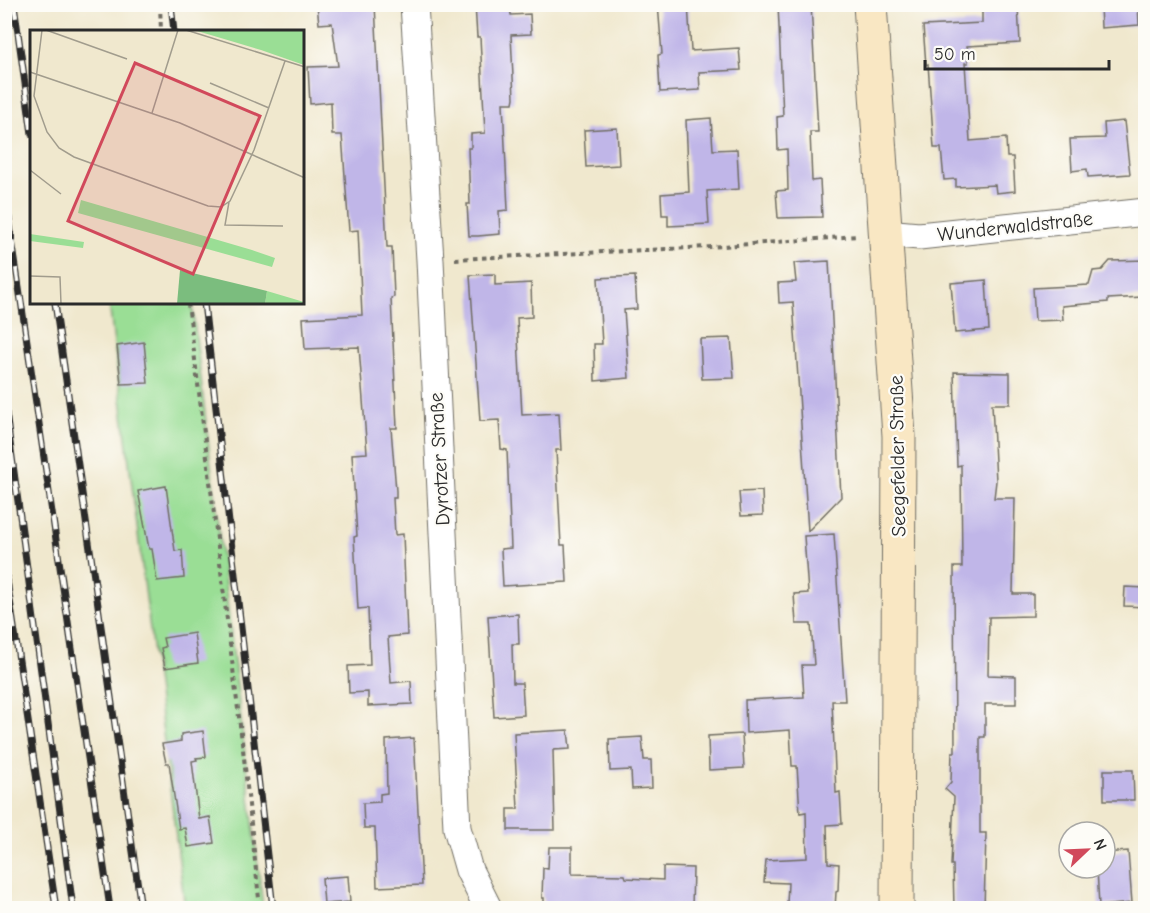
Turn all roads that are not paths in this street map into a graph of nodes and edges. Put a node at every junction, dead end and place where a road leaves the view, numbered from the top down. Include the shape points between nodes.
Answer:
1 (414, 4) edge
2 (870, 4) edge
3 (1146, 212) edge
4 (885, 234) junction
5 (488, 909) edge
6 (897, 909) edge

1 - 5 street, Dyrotzer Straße via 457,828
2 - 4 street, Seegefelder Straße
3 - 4 street, Wunderwaldstraße via 919,236
4 - 6 street, Seegefelder Straße via 899,436

